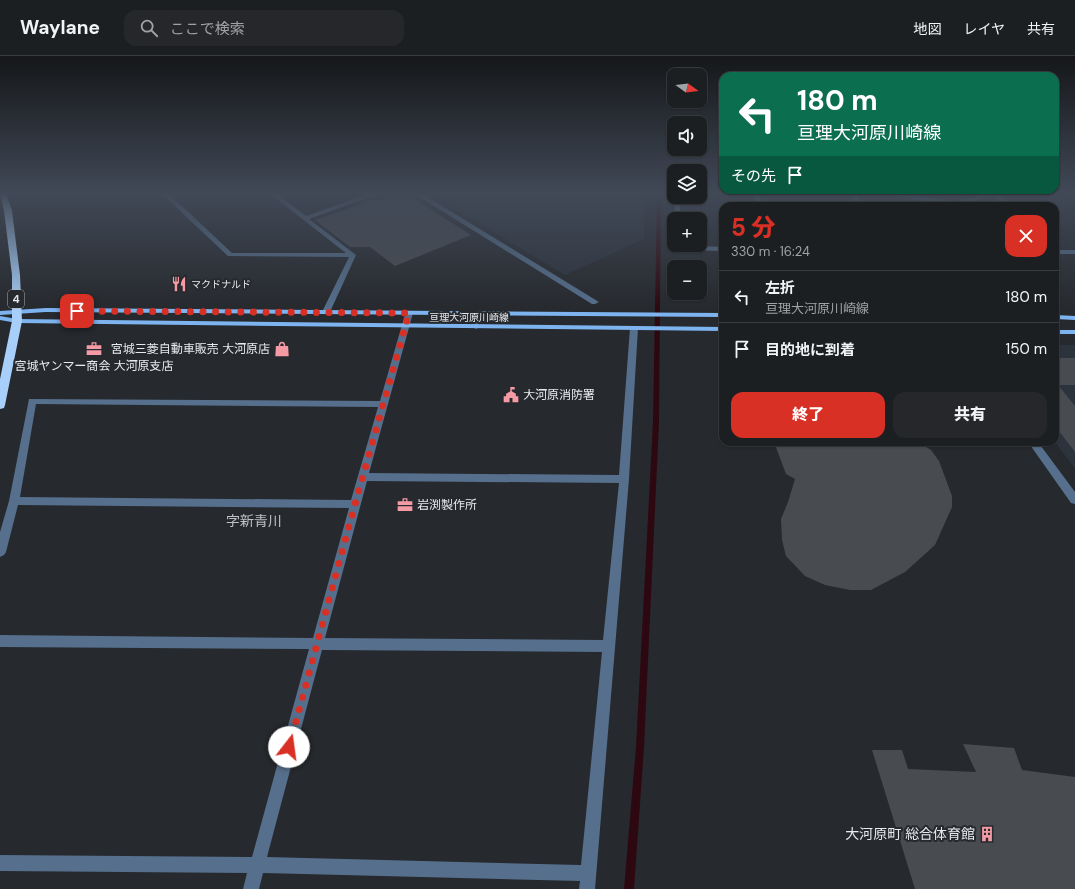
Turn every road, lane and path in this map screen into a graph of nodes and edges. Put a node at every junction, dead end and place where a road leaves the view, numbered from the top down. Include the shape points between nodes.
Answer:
1 (11, 232) edge
2 (205, 232) edge
3 (323, 232) edge
4 (480, 232) edge
5 (707, 249) edge
6 (719, 249) edge
7 (1059, 250) edge
8 (1075, 252) edge
9 (353, 255) junction
10 (595, 302) dead end
11 (16, 311) junction
12 (326, 312) junction
13 (0, 313) edge
14 (409, 313) junction
15 (478, 313) junction
16 (719, 315) edge
17 (1059, 317) edge
18 (0, 318) edge
19 (1075, 318) edge
20 (16, 322) junction
21 (405, 326) junction
22 (476, 327) junction
23 (634, 328) junction
24 (719, 329) edge
25 (1059, 332) edge
26 (1075, 332) edge
27 (384, 404) junction
28 (0, 405) edge
29 (1036, 446) edge
30 (363, 477) junction
31 (624, 479) junction
32 (1075, 500) edge
33 (14, 501) junction
34 (355, 504) junction
35 (0, 552) edge
36 (0, 641) edge
37 (318, 644) junction
38 (610, 646) junction
39 (0, 863) edge
40 (257, 865) junction
41 (589, 873) junction
42 (251, 889) edge
43 (587, 889) edge

1 - 11 highway, 4 via 16,275
2 - 9 street via 230,255
3 - 9 street
4 - 10 street
5 - 6 street
7 - 8 street
9 - 12 street
11 - 12 main road, 亘理大河原川崎線
11 - 13 main road, 亘理大河原川崎線
11 - 20 highway, 4
12 - 14 main road, 亘理大河原川崎線
14 - 15 main road, 亘理大河原川崎線
14 - 21 street
15 - 16 main road, 亘理大河原川崎線
15 - 22 street
17 - 19 main road
18 - 20 main road, 亘理大河原川崎線
20 - 21 main road, 亘理大河原川崎線
20 - 28 highway, 4
21 - 22 main road, 亘理大河原川崎線
21 - 27 street
22 - 23 main road, 亘理大河原川崎線
23 - 24 main road, 亘理大河原川崎線
23 - 31 street
25 - 26 main road
27 - 30 street
27 - 33 street via 32,402
29 - 32 street
30 - 31 street
30 - 34 street
31 - 38 street
33 - 34 street
33 - 35 street
34 - 37 street
36 - 37 street
37 - 38 street
37 - 40 street
38 - 41 street
39 - 40 street
40 - 41 street
40 - 42 street
41 - 43 street

